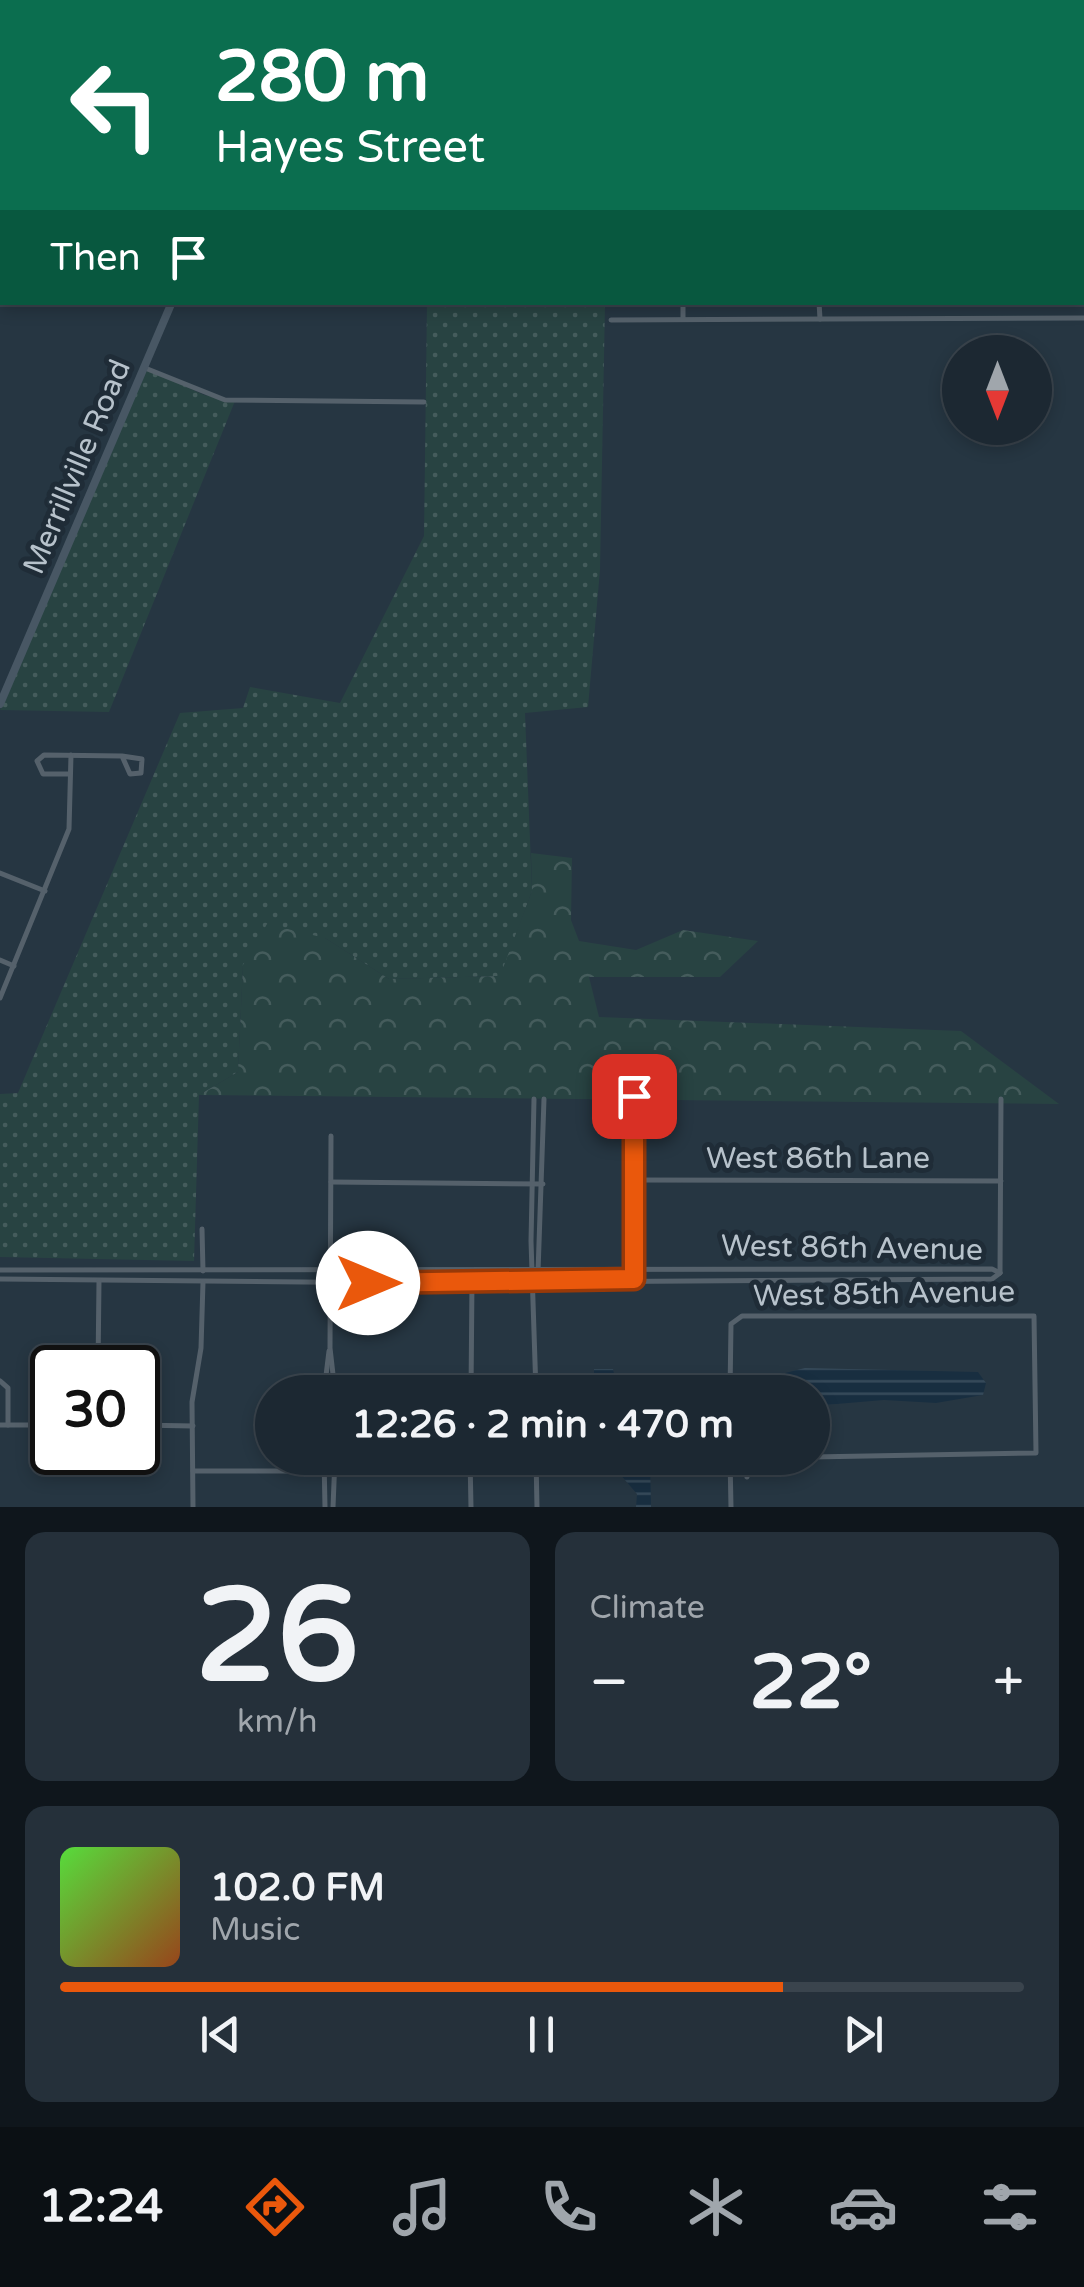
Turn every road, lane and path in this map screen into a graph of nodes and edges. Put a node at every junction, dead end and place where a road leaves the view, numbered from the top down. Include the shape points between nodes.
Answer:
1 (171, 305) edge
2 (683, 305) edge
3 (819, 305) edge
4 (1084, 318) edge
5 (820, 319) junction
6 (611, 320) dead end
7 (683, 320) junction
8 (144, 368) junction
9 (424, 402) dead end
10 (0, 704) edge
11 (71, 755) junction
12 (122, 756) junction
13 (70, 774) junction
14 (0, 873) edge
15 (45, 891) junction
16 (0, 960) edge
17 (14, 966) junction
18 (0, 998) edge
19 (634, 1096) dead end
20 (534, 1099) dead end
21 (544, 1099) dead end
22 (1001, 1099) dead end
23 (331, 1136) dead end
24 (634, 1180) junction
25 (1001, 1180) junction
26 (330, 1182) junction
27 (533, 1184) junction
28 (543, 1184) junction
29 (202, 1229) dead end
30 (535, 1269) junction
31 (634, 1269) junction
32 (0, 1270) edge
33 (99, 1270) junction
34 (203, 1271) junction
35 (472, 1271) junction
36 (330, 1272) junction
37 (1000, 1273) junction
38 (536, 1279) junction
39 (634, 1279) junction
40 (0, 1280) edge
41 (98, 1280) junction
42 (203, 1281) junction
43 (472, 1281) junction
44 (330, 1282) junction
45 (98, 1345) edge
46 (330, 1348) junction
47 (326, 1375) edge
48 (333, 1375) edge
49 (471, 1375) edge
50 (536, 1375) edge
51 (731, 1375) edge
52 (0, 1380) edge
53 (30, 1424) edge
54 (4, 1425) edge
55 (160, 1425) edge
56 (193, 1426) junction
57 (830, 1456) edge
58 (193, 1471) junction
59 (255, 1471) edge
60 (324, 1475) edge
61 (335, 1475) edge
62 (470, 1475) edge
63 (536, 1475) edge
64 (730, 1475) edge
65 (193, 1507) edge
66 (325, 1507) edge
67 (333, 1507) edge
68 (470, 1507) edge
69 (536, 1507) edge
70 (731, 1507) edge

1 - 8 street, Merrillville Road
2 - 7 street
3 - 5 street
4 - 5 street
5 - 7 street
6 - 7 street
8 - 9 street via 225,400
8 - 10 street, Merrillville Road
11 - 12 street
11 - 13 street
11 - 13 street via 44,755 36,766 43,774
12 - 12 street via 142,760 140,773 126,770
13 - 15 street via 69,829
14 - 15 street
15 - 17 street
16 - 17 street
17 - 18 street
19 - 24 street
20 - 27 street
21 - 28 street
22 - 25 street
23 - 26 street
24 - 25 street, West 86th Lane
24 - 31 street
25 - 37 street
26 - 27 street
26 - 36 street
27 - 28 street
27 - 30 street
28 - 30 street
29 - 34 street
30 - 31 street, West 86th Avenue
30 - 35 street, West 86th Avenue
30 - 38 street
31 - 37 street, West 86th Avenue
31 - 39 street
32 - 33 street, West 86th Avenue
33 - 34 street, West 86th Avenue
33 - 41 street
34 - 36 street, West 86th Avenue
34 - 42 street
35 - 36 street, West 86th Avenue
35 - 43 street
36 - 44 street
37 - 39 street, West 86th Avenue via 992,1279
38 - 39 street, West 86th Avenue
38 - 43 street, West 86th Avenue
38 - 50 street
40 - 41 street, West 86th Avenue
41 - 42 street, West 86th Avenue
41 - 45 street
42 - 44 street, West 86th Avenue
42 - 56 street
43 - 44 street, West 86th Avenue
43 - 49 street
44 - 46 street
46 - 47 street
46 - 48 street
51 - 57 street, West 85th Avenue via 733,1320 1026,1314 1038,1322 1036,1453
52 - 54 street via 8,1388
53 - 54 street
55 - 56 street
56 - 58 street
58 - 59 street
58 - 65 street
60 - 66 street
61 - 67 street
62 - 68 street
63 - 69 street
64 - 70 street

